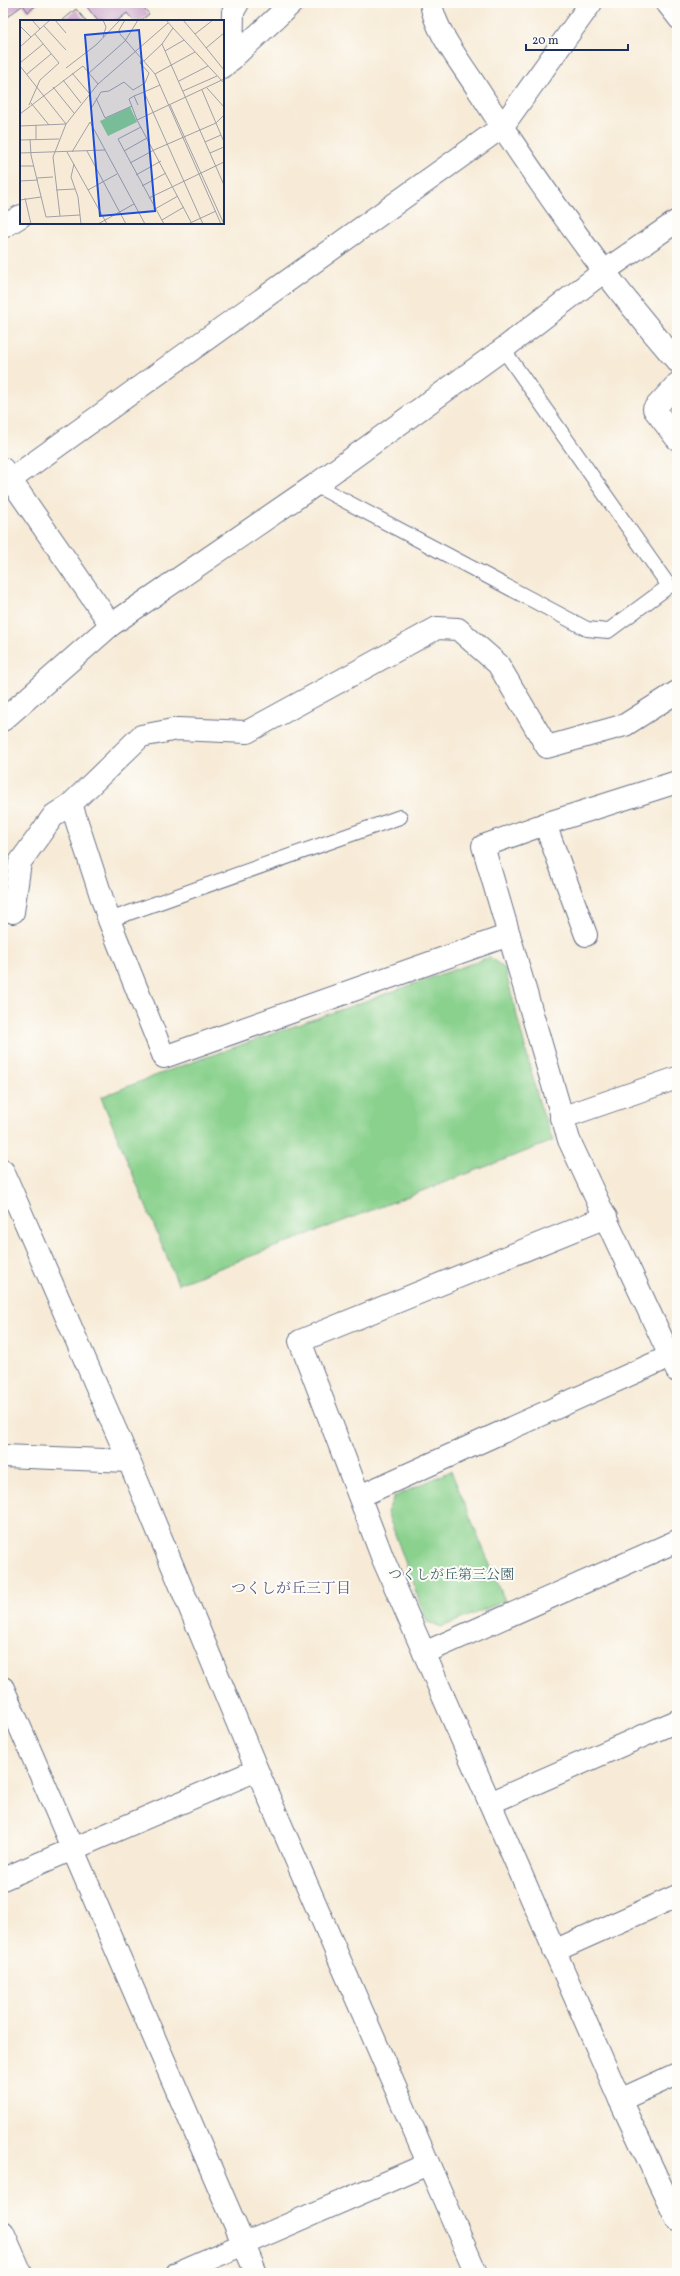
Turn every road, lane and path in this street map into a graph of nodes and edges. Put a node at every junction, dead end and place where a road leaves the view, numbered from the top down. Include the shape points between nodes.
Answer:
1 (238, 3) edge
2 (292, 3) edge
3 (431, 3) edge
4 (591, 3) edge
5 (662, 3) edge
6 (677, 22) edge
7 (228, 63) edge
8 (502, 127) junction
9 (20, 217) edge
10 (677, 221) edge
11 (3, 227) edge
12 (603, 272) junction
13 (504, 348) junction
14 (677, 361) edge
15 (677, 384) edge
16 (677, 439) edge
17 (6, 475) edge
18 (315, 485) junction
19 (111, 625) junction
20 (677, 692) edge
21 (3, 720) edge
22 (677, 782) edge
23 (70, 804) junction
24 (400, 817) dead end
25 (545, 824) junction
26 (13, 912) dead end
27 (109, 920) junction
28 (510, 935) junction
29 (586, 935) dead end
30 (677, 1078) edge
31 (562, 1118) junction
32 (3, 1171) edge
33 (606, 1217) junction
34 (674, 1363) edge
35 (3, 1456) edge
36 (129, 1461) junction
37 (360, 1496) junction
38 (677, 1541) edge
39 (424, 1653) junction
40 (3, 1688) edge
41 (677, 1721) edge
42 (257, 1770) junction
43 (490, 1803) junction
44 (72, 1850) junction
45 (3, 1879) edge
46 (677, 1896) edge
47 (554, 1951) junction
48 (677, 2074) edge
49 (620, 2100) junction
50 (428, 2164) junction
51 (677, 2220) edge
52 (3, 2232) edge
53 (243, 2244) junction
54 (21, 2273) edge
55 (177, 2273) edge
56 (256, 2273) edge
57 (476, 2273) edge

1 - 7 street via 233,12
2 - 7 street
3 - 8 street via 439,26
4 - 8 street
5 - 6 lane
8 - 12 street
8 - 17 street
9 - 11 street
10 - 12 street
12 - 13 street
12 - 14 street
13 - 18 street
13 - 18 lane via 669,586 608,632 587,629
15 - 16 street via 654,409
17 - 19 street
18 - 19 street
19 - 21 street
20 - 23 street via 625,725 547,747 498,664 458,628 437,628 247,732 178,729 141,736
22 - 25 street
23 - 26 street via 54,815 20,862
23 - 27 street
24 - 27 lane
25 - 28 street via 483,846
25 - 29 street
27 - 28 street via 164,1057
28 - 31 street
30 - 31 street
31 - 33 street via 569,1140
32 - 36 street
33 - 34 street
33 - 37 street via 300,1341
34 - 37 street
35 - 36 street
36 - 42 street
37 - 39 street via 383,1559
38 - 39 street
39 - 43 street
40 - 44 street
41 - 43 street
42 - 44 street
42 - 50 street
43 - 47 street
44 - 45 street
44 - 53 street
46 - 47 street
47 - 49 street
48 - 49 street
49 - 51 street
50 - 53 street
50 - 57 street
52 - 54 street
53 - 55 street
53 - 56 street

